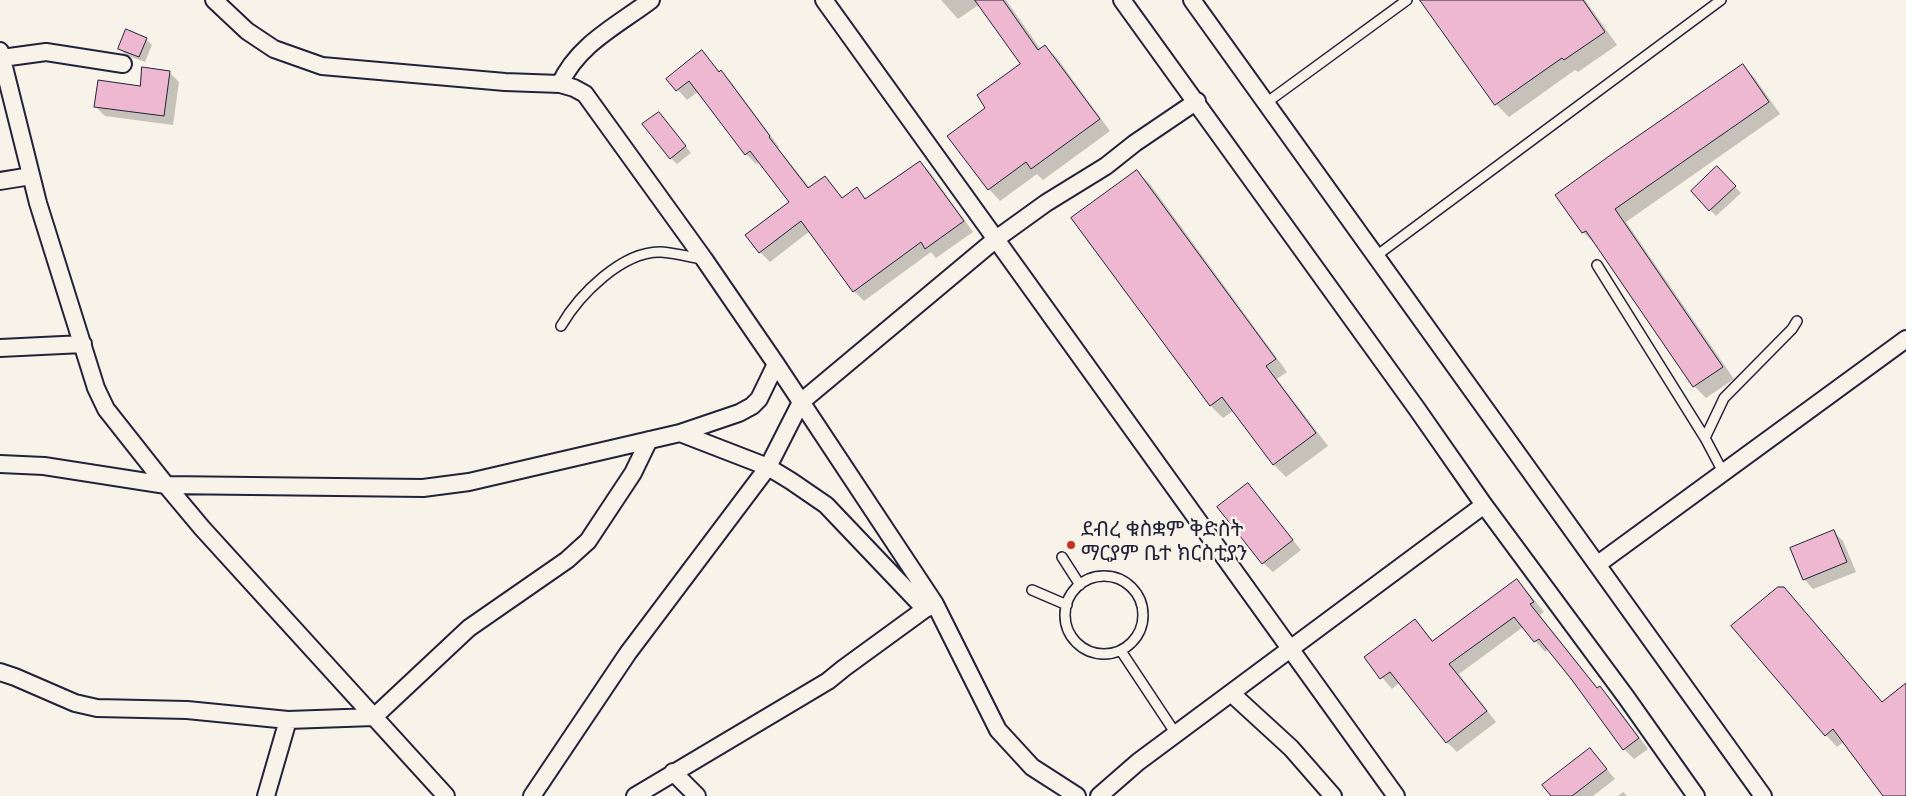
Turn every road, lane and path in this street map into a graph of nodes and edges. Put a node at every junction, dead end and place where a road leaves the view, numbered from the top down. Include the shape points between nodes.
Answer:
1 (214, 0) edge
2 (651, 0) edge
3 (824, 0) edge
4 (1122, 0) edge
5 (1192, 0) edge
6 (1407, 0) edge
7 (1721, 0) edge
8 (1, 55) edge
9 (123, 64) dead end
10 (560, 84) junction
11 (1197, 101) junction
12 (1266, 104) junction
13 (31, 176) junction
14 (0, 181) edge
15 (996, 239) junction
16 (1376, 256) junction
17 (704, 259) junction
18 (1597, 266) dead end
19 (1798, 321) dead end
20 (561, 326) dead end
21 (1906, 339) edge
22 (83, 344) junction
23 (0, 348) edge
24 (776, 364) junction
25 (801, 402) junction
26 (680, 434) junction
27 (1705, 438) junction
28 (649, 440) junction
29 (0, 464) edge
30 (768, 467) junction
31 (1723, 472) junction
32 (166, 485) junction
33 (1484, 506) junction
34 (1062, 557) dead end
35 (1598, 564) junction
36 (1080, 585) junction
37 (1032, 590) dead end
38 (1067, 606) junction
39 (930, 607) junction
40 (1290, 649) junction
41 (1121, 651) junction
42 (0, 672) edge
43 (1231, 693) junction
44 (374, 717) junction
45 (288, 720) junction
46 (1176, 734) junction
47 (673, 772) junction
48 (266, 796) edge
49 (446, 796) edge
50 (532, 796) edge
51 (635, 796) edge
52 (697, 796) edge
53 (1077, 796) edge
54 (1099, 796) edge
55 (1333, 796) edge
56 (1396, 796) edge
57 (1696, 796) edge
58 (1763, 796) edge

1 - 10 street via 247,31 274,49 322,66
2 - 10 street via 584,49
3 - 15 street
4 - 11 street
5 - 12 street
6 - 12 lane
7 - 16 lane
8 - 9 street via 46,52
8 - 13 street
10 - 17 street via 585,94
11 - 15 street
11 - 33 street
12 - 16 street
13 - 14 street
13 - 22 street
15 - 25 street
15 - 40 street
16 - 35 street
17 - 20 lane via 661,252 627,261 611,270 590,290 570,310
17 - 24 street
18 - 27 lane
19 - 27 lane via 1724,398
21 - 31 street
22 - 23 street
22 - 32 street via 106,409
24 - 25 street
24 - 26 street via 752,406
25 - 30 street
25 - 39 street
26 - 28 street
26 - 30 street
27 - 31 lane
28 - 32 street via 469,482 423,488
28 - 44 street via 633,473 588,542 469,628
29 - 32 street via 44,466
30 - 39 street via 826,505
30 - 50 street via 628,654
31 - 35 street
32 - 44 street
33 - 40 street
33 - 57 street
34 - 36 lane
35 - 58 street
36 - 38 lane
36 - 41 lane via 1097,577 1115,578 1137,595 1143,612 1140,631
37 - 38 lane
38 - 41 lane via 1067,628 1077,644 1103,654
39 - 47 street via 828,682
39 - 53 street via 998,730 1032,767
40 - 43 street
40 - 56 street
41 - 46 lane
42 - 45 street via 75,703 97,708 187,710
43 - 46 street
43 - 55 street via 1291,748
44 - 45 street
44 - 49 street
45 - 48 street
46 - 54 street
47 - 51 street
47 - 52 street

